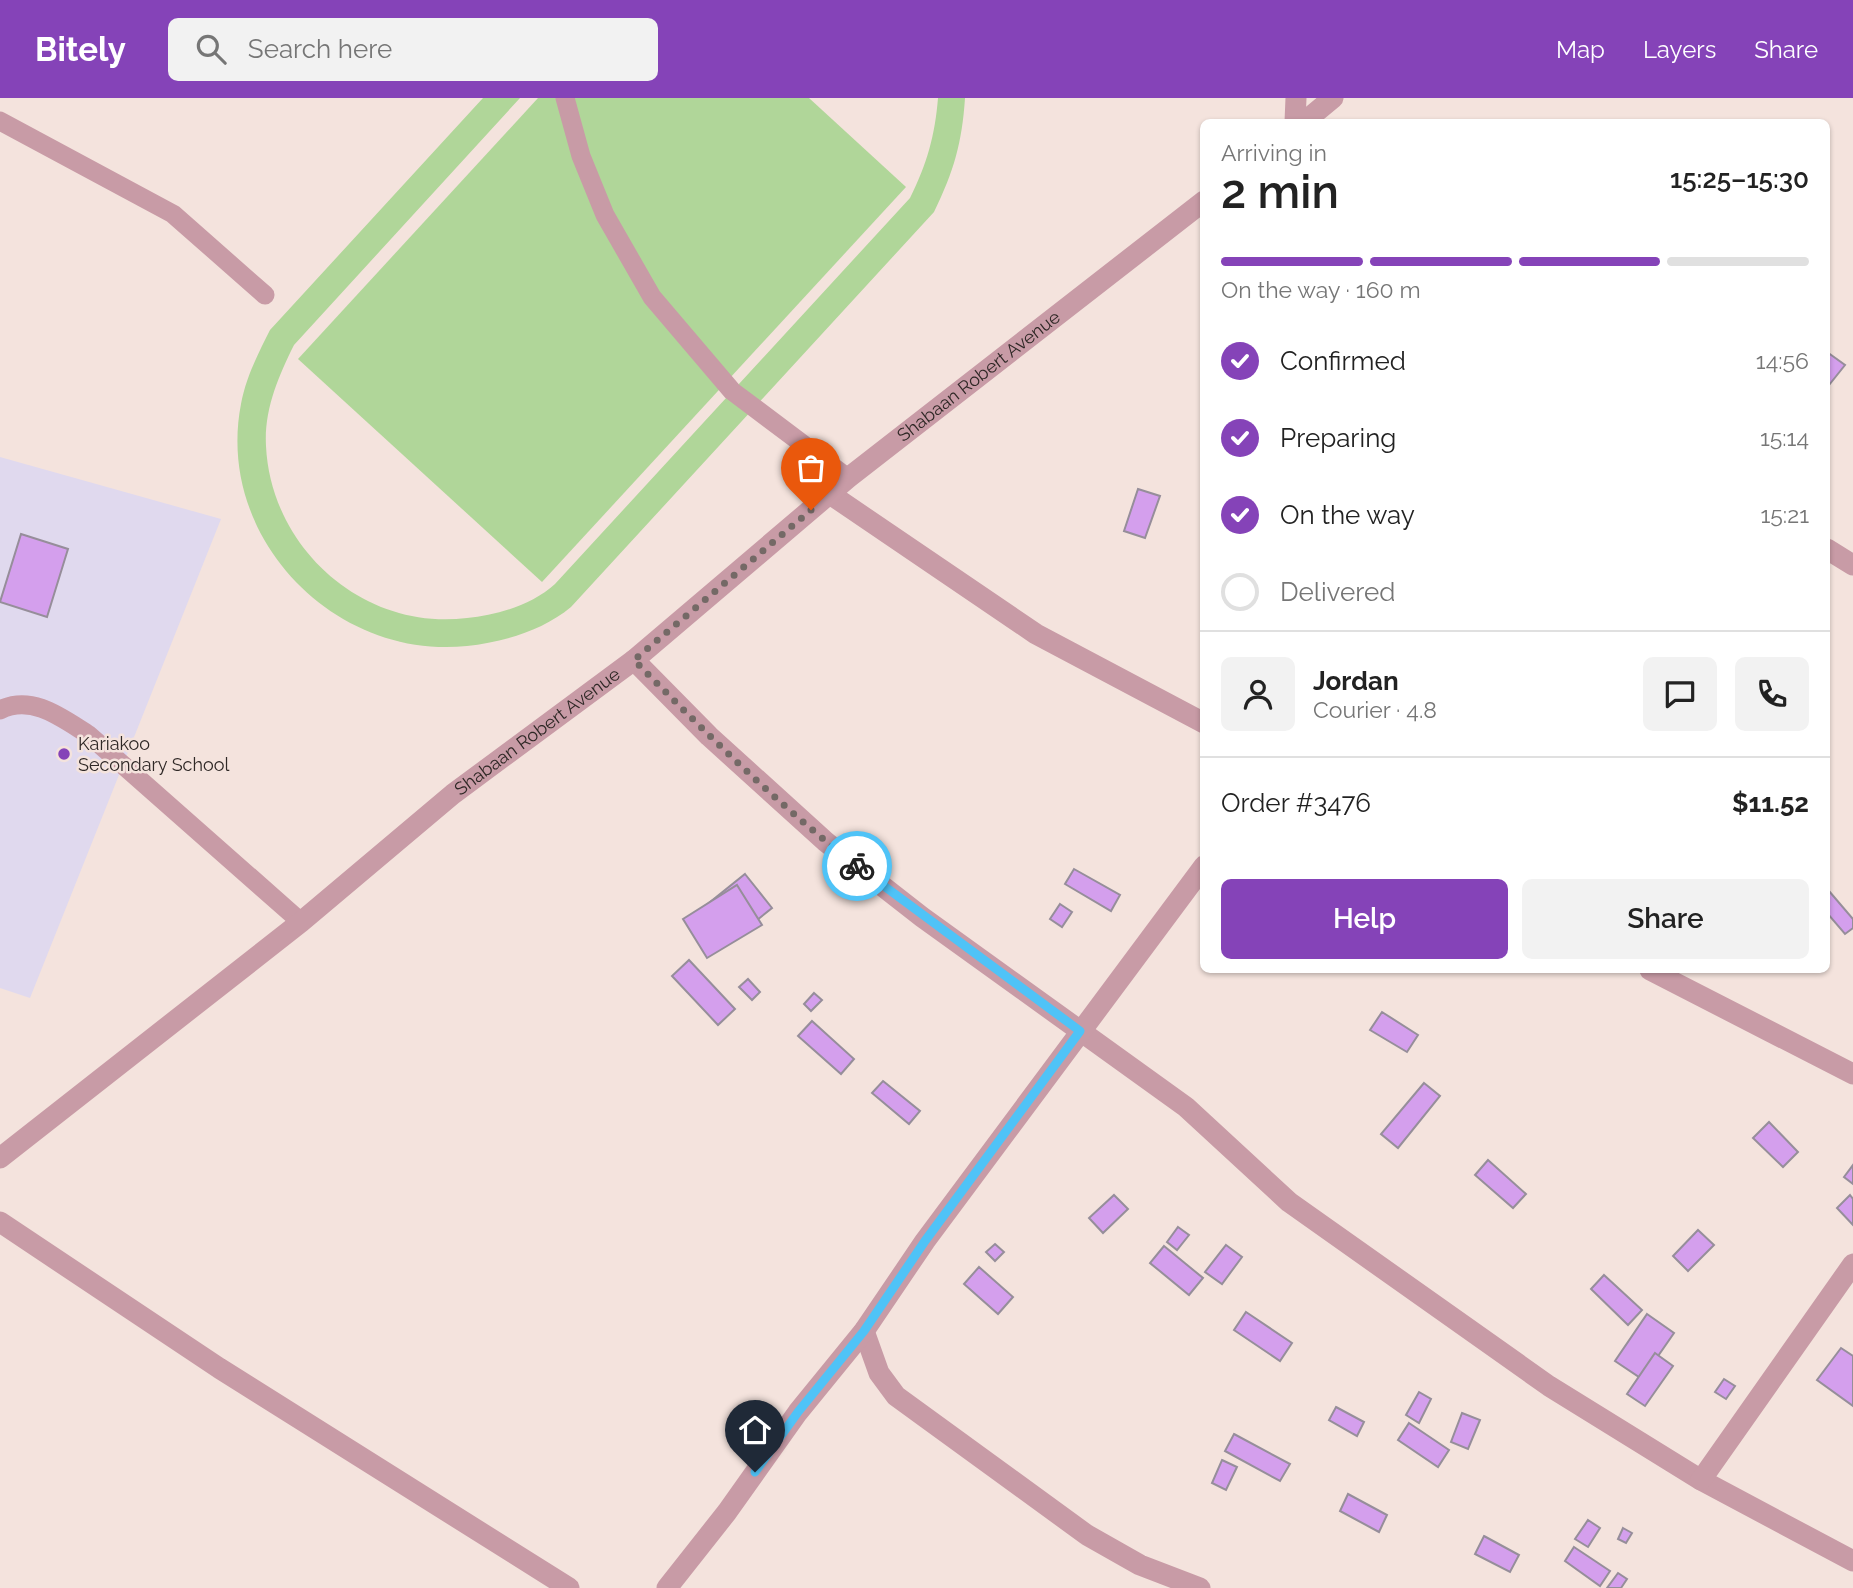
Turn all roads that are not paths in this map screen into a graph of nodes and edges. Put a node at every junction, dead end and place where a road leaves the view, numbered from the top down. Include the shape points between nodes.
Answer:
1 (565, 98) edge
2 (1296, 98) edge
3 (1333, 98) edge
4 (1295, 119) edge
5 (1308, 119) edge
6 (0, 121) edge
7 (1200, 204) edge
8 (265, 295) dead end
9 (848, 478) junction
10 (830, 494) junction
11 (1830, 551) edge
12 (1853, 565) edge
13 (634, 660) junction
14 (0, 710) edge
15 (1200, 721) edge
16 (1200, 871) edge
17 (301, 922) junction
18 (1656, 973) edge
19 (1080, 1031) junction
20 (1853, 1074) edge
21 (0, 1158) edge
22 (0, 1222) edge
23 (1853, 1264) edge
24 (864, 1331) junction
25 (1701, 1480) junction
26 (1853, 1561) edge
27 (569, 1588) edge
28 (667, 1588) edge
29 (1200, 1588) edge

1 - 9 lane via 605,215 652,297 732,391
2 - 4 street
3 - 5 street
6 - 8 lane via 173,214
7 - 9 street, Shabaan Robert Avenue
9 - 10 street, Shabaan Robert Avenue
10 - 13 street, Shabaan Robert Avenue
10 - 15 street via 1036,634
11 - 12 street
13 - 17 street, Shabaan Robert Avenue via 453,794
13 - 19 street via 709,736 826,842
14 - 17 lane via 25,703 52,712 89,735
16 - 19 street
17 - 21 street, Shabaan Robert Avenue
18 - 20 street
19 - 24 street
19 - 25 street via 1186,1107 1289,1202 1549,1387
22 - 27 street via 219,1368
23 - 25 street
24 - 28 street
24 - 29 street via 879,1373 896,1396 1097,1541 1140,1565
25 - 26 street

